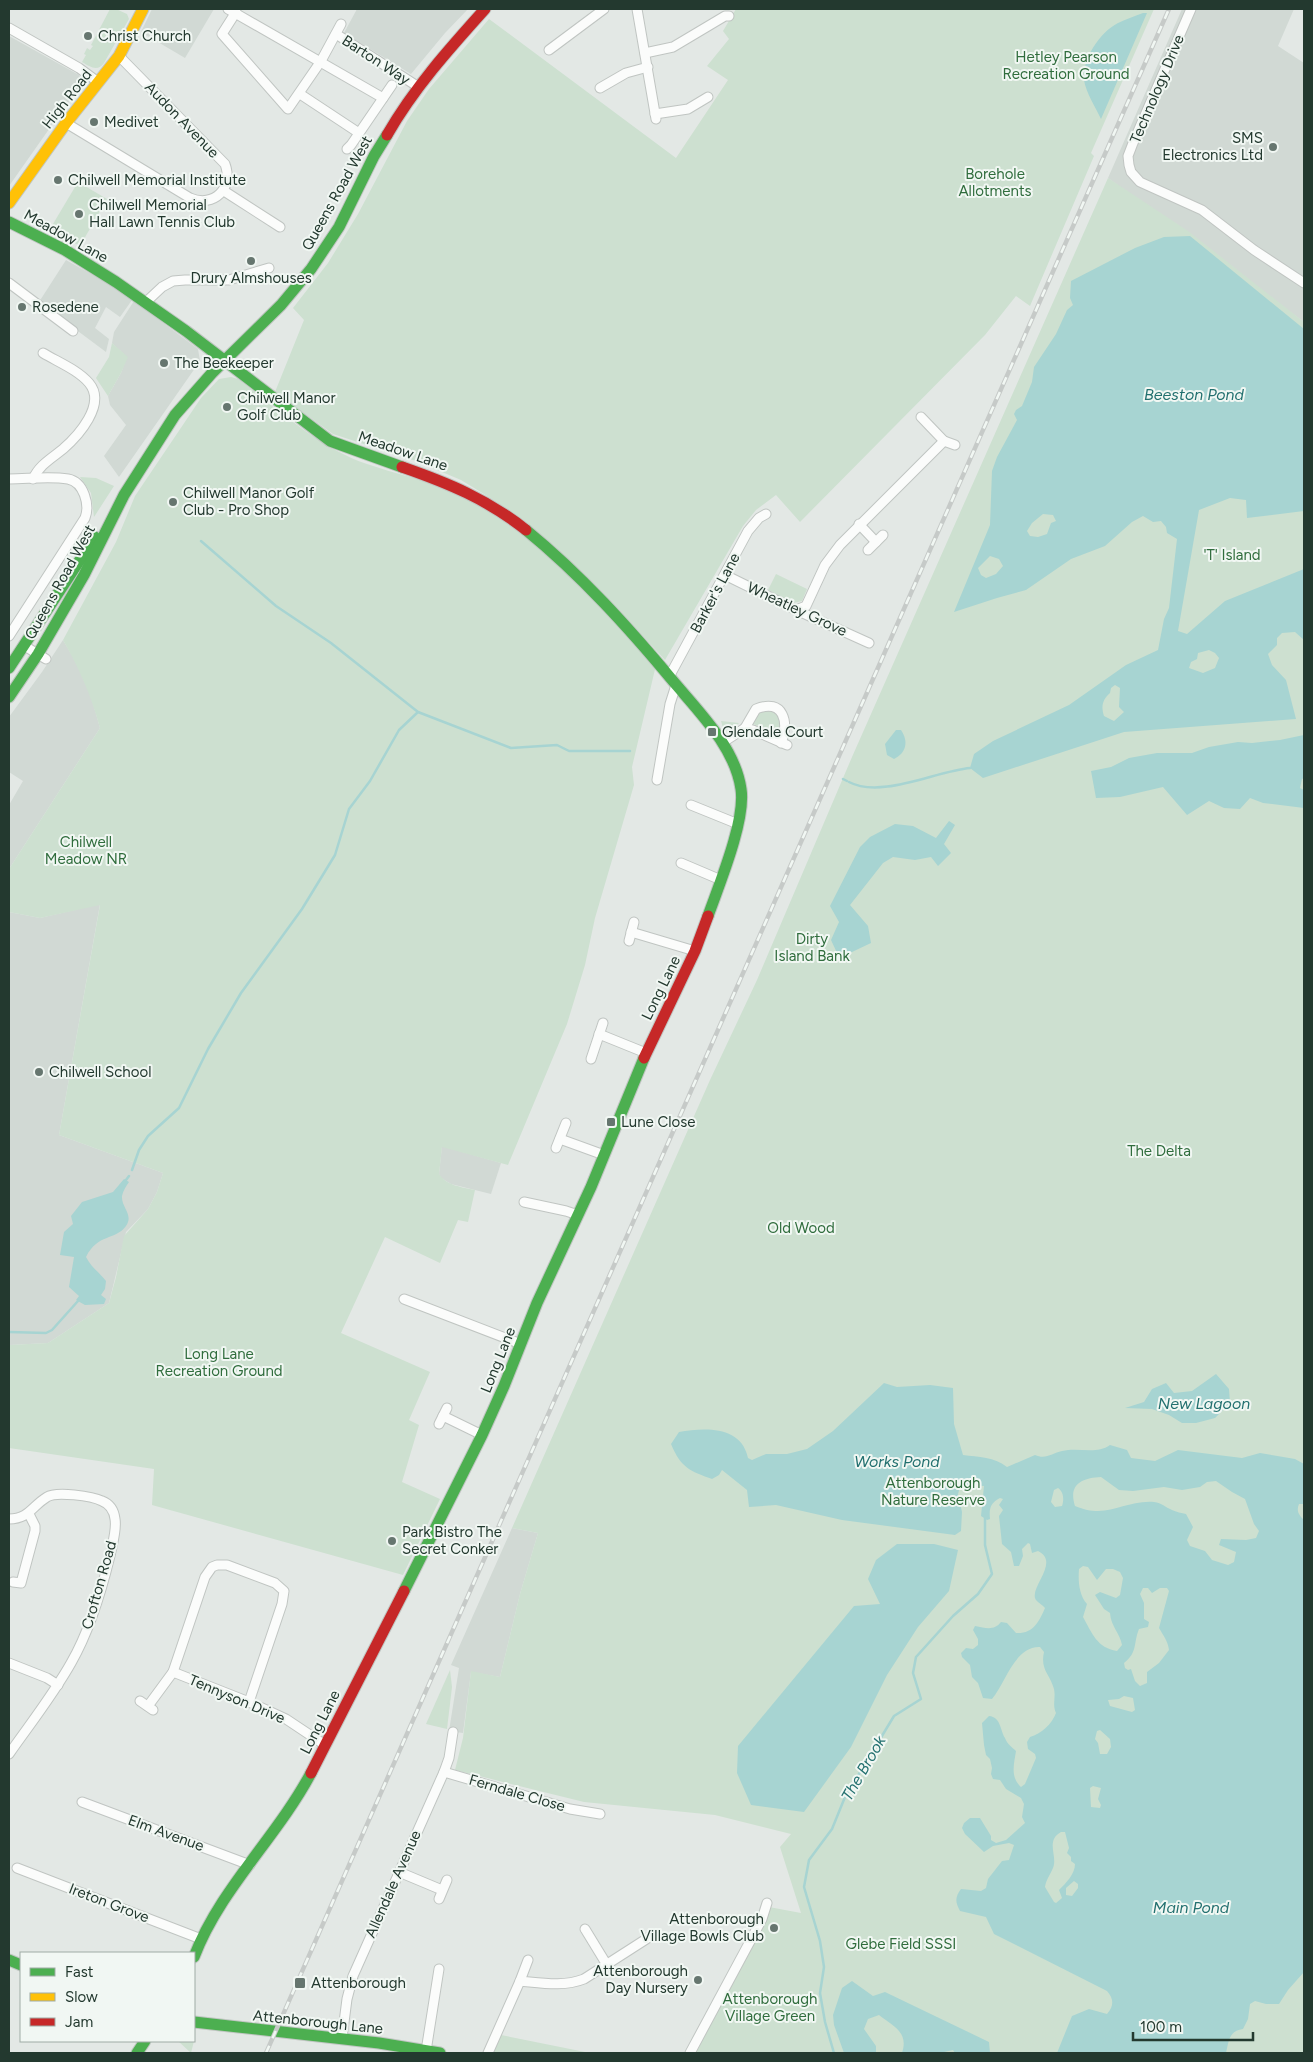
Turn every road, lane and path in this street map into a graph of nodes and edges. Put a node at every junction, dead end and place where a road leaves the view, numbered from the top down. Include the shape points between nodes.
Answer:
1 (485, 9) edge
2 (604, 9) edge
3 (637, 9) edge
4 (1191, 9) edge
5 (140, 10) edge
6 (232, 10) edge
7 (729, 16) dead end
8 (341, 24) dead end
9 (9, 28) edge
10 (336, 34) junction
11 (549, 50) dead end
12 (645, 53) junction
13 (119, 56) junction
14 (321, 61) junction
15 (648, 67) junction
16 (98, 82) junction
17 (392, 85) dead end
18 (417, 86) junction
19 (600, 88) dead end
20 (300, 94) junction
21 (708, 97) dead end
22 (383, 98) junction
23 (66, 123) junction
24 (359, 133) junction
25 (347, 149) dead end
26 (224, 191) junction
27 (9, 203) edge
28 (9, 222) edge
29 (280, 227) dead end
30 (269, 268) dead end
31 (9, 283) edge
32 (1304, 283) edge
33 (146, 302) junction
34 (73, 330) dead end
35 (44, 353) dead end
36 (53, 359) junction
37 (225, 360) junction
38 (48, 368) dead end
39 (921, 417) dead end
40 (944, 441) junction
41 (956, 445) dead end
42 (9, 479) edge
43 (33, 479) junction
44 (118, 504) junction
45 (766, 514) dead end
46 (859, 524) junction
47 (883, 535) dead end
48 (876, 542) junction
49 (868, 550) dead end
50 (725, 575) junction
51 (796, 610) junction
52 (9, 636) edge
53 (869, 643) dead end
54 (23, 645) junction
55 (42, 656) junction
56 (9, 668) edge
57 (672, 681) junction
58 (9, 697) edge
59 (745, 728) junction
60 (722, 743) junction
61 (658, 780) dead end
62 (691, 805) dead end
63 (738, 824) junction
64 (681, 863) dead end
65 (721, 880) junction
66 (634, 922) dead end
67 (695, 951) junction
68 (603, 1023) dead end
69 (600, 1034) junction
70 (646, 1053) junction
71 (591, 1059) dead end
72 (566, 1123) dead end
73 (604, 1155) junction
74 (524, 1201) dead end
75 (578, 1215) junction
76 (404, 1300) dead end
77 (521, 1344) junction
78 (443, 1416) dead end
79 (482, 1435) junction
80 (29, 1514) junction
81 (9, 1519) edge
82 (12, 1582) dead end
83 (9, 1663) edge
84 (174, 1672) junction
85 (58, 1685) junction
86 (249, 1702) junction
87 (147, 1705) dead end
88 (453, 1732) dead end
89 (325, 1745) junction
90 (9, 1754) edge
91 (444, 1772) junction
92 (82, 1802) dead end
93 (594, 1816) dead end
94 (250, 1864) junction
95 (17, 1868) dead end
96 (399, 1872) junction
97 (447, 1880) dead end
98 (767, 1903) dead end
99 (600, 1932) dead end
100 (201, 1939) junction
101 (649, 1949) dead end
102 (195, 1954) edge
103 (528, 1960) dead end
104 (607, 1964) junction
105 (441, 1973) dead end
106 (520, 1981) junction
107 (195, 2022) edge
108 (342, 2038) junction
109 (144, 2042) edge
110 (426, 2050) junction
111 (137, 2053) edge
112 (440, 2053) edge
113 (488, 2053) edge
114 (690, 2053) edge

1 - 18 street, Queens Road West
2 - 11 street
3 - 12 street
4 - 32 street, Technology Drive via 1132,143 1128,156 1131,172 1140,182 1202,210
5 - 13 street, High Road
6 - 14 street via 260,23
6 - 20 street via 222,34 288,109
7 - 12 street via 673,47
8 - 10 street
9 - 16 street via 80,68
10 - 14 street
10 - 18 street, Barton Way
12 - 15 street
13 - 16 street, High Road
13 - 26 street, Audon Avenue via 225,164 228,175
14 - 20 street
14 - 22 street
15 - 19 street via 626,73
15 - 21 street via 656,116 688,108
16 - 23 street, High Road
17 - 22 street
18 - 37 street, Queens Road West via 374,156 351,205 322,254 281,305
20 - 24 street
22 - 24 street
23 - 26 street via 190,198 211,200
23 - 27 street, High Road
24 - 25 street
26 - 29 street
28 - 33 street, Meadow Lane via 65,250
30 - 33 street via 229,280 173,281
31 - 34 street
33 - 37 street, Meadow Lane
35 - 36 street
36 - 38 street
36 - 43 street via 90,384 94,401 91,415 84,424
37 - 44 street, Queens Road West via 175,415
37 - 57 street, Meadow Lane via 330,441 451,484 514,521 597,594
39 - 40 street
40 - 41 street
40 - 46 street
42 - 43 street
43 - 52 street via 73,481 84,494 87,513
44 - 54 street, Queens Road West
44 - 55 street, Queens Road West
45 - 50 street, Barker's Lane via 748,531
46 - 48 street
46 - 51 street via 829,559 806,606
47 - 48 street
48 - 49 street
50 - 51 street, Wheatley Grove
50 - 57 street, Barker's Lane
51 - 53 street, Wheatley Grove
54 - 55 street
54 - 56 street, Queens Road West
55 - 58 street, Queens Road West
57 - 60 street, Meadow Lane
57 - 61 street via 670,704 654,767
59 - 59 street via 753,730 784,744 786,721 776,709 756,709
59 - 60 street
60 - 63 street, Long Lane via 741,789
62 - 63 street
63 - 65 street, Long Lane
64 - 65 street
65 - 67 street, Long Lane
66 - 67 street via 630,936
67 - 70 street, Long Lane
68 - 69 street
69 - 70 street
69 - 71 street
70 - 73 street, Long Lane
72 - 73 street via 558,1143
73 - 75 street, Long Lane
74 - 75 street
75 - 77 street, Long Lane
76 - 77 street
77 - 79 street, Long Lane
78 - 79 street
79 - 89 street, Long Lane
80 - 81 street, Crofton Road
80 - 82 street via 35,1531 21,1584
80 - 85 street, Crofton Road via 47,1497 62,1494 102,1501 111,1508 116,1520 109,1561 94,1611 80,1646
83 - 85 street
84 - 86 street, Tennyson Drive
84 - 86 street via 208,1570 217,1565 227,1566 275,1583 281,1586 285,1595
84 - 87 street
85 - 90 street, Crofton Road
86 - 89 street, Tennyson Drive via 286,1719
88 - 91 street, Allendale Avenue
89 - 94 street, Long Lane via 305,1784
91 - 93 street, Ferndale Close
91 - 96 street, Allendale Avenue
92 - 94 street, Elm Avenue
94 - 100 street, Long Lane
95 - 100 street, Ireton Grove
96 - 97 street via 440,1894
96 - 108 street, Allendale Avenue via 353,1976
98 - 114 street via 762,1919
99 - 104 street via 588,1933
100 - 102 street, Long Lane
101 - 104 street via 647,1938
103 - 106 street
104 - 106 street via 575,1983
105 - 110 street
106 - 113 street
107 - 108 street, Attenborough Lane
108 - 110 street, Attenborough Lane
109 - 111 street
110 - 112 street, Attenborough Lane

